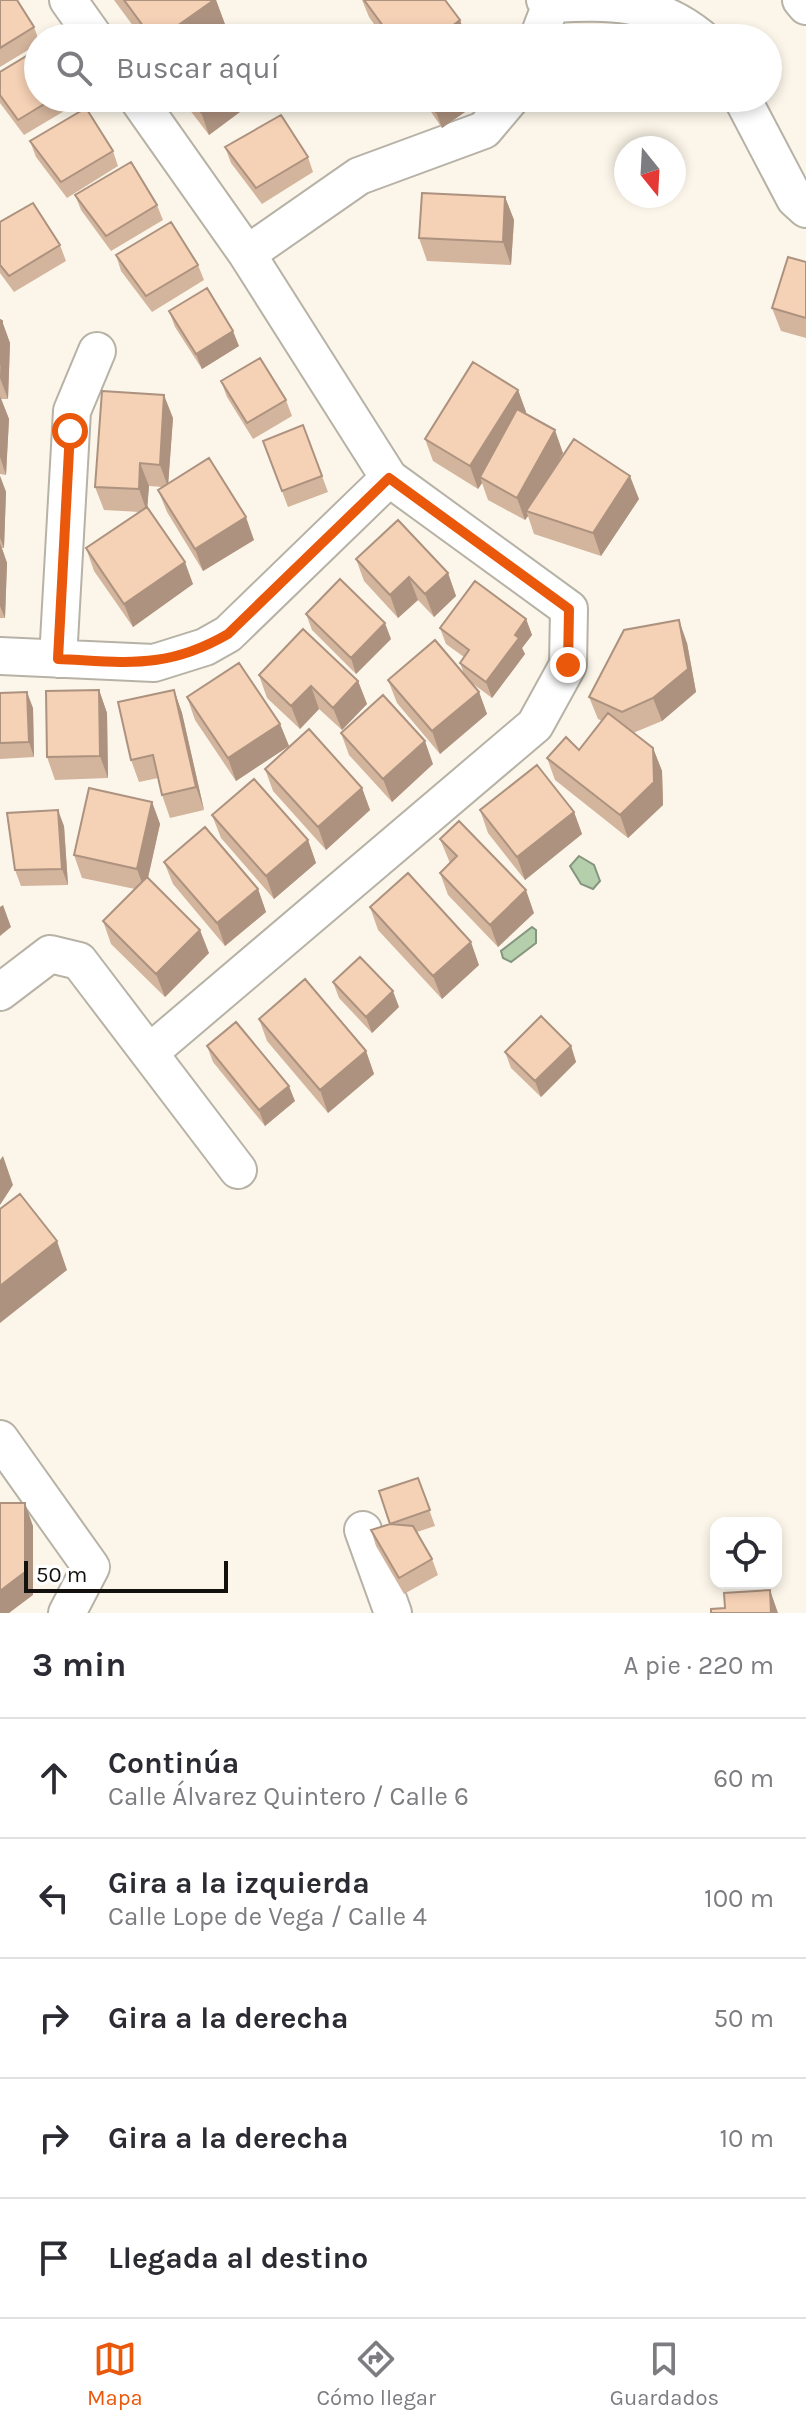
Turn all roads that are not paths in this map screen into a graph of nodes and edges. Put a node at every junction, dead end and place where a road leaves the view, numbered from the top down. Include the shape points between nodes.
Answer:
1 (68, 0) edge
2 (801, 0) edge
3 (548, 2) edge
4 (806, 6) edge
5 (85, 24) edge
6 (542, 24) edge
7 (684, 24) edge
8 (147, 112) edge
9 (499, 112) edge
10 (749, 112) edge
11 (806, 209) edge
12 (247, 254) junction
13 (97, 351) dead end
14 (389, 478) junction
15 (0, 656) edge
16 (58, 659) junction
17 (0, 992) edge
18 (149, 1053) junction
19 (238, 1170) dead end
20 (0, 1439) edge
21 (363, 1530) dead end
22 (67, 1613) edge
23 (393, 1613) edge

1 - 5 street
2 - 4 street
3 - 6 street
3 - 7 street via 642,4
8 - 12 street
9 - 12 street via 484,130 359,176
10 - 11 street via 795,199
12 - 14 street
13 - 16 street via 72,411
14 - 16 street via 228,634 205,647 154,663
14 - 18 street via 569,609 568,665 535,725
15 - 16 street
17 - 18 street via 50,954 79,961
18 - 19 street
20 - 22 street via 91,1567
21 - 23 street

